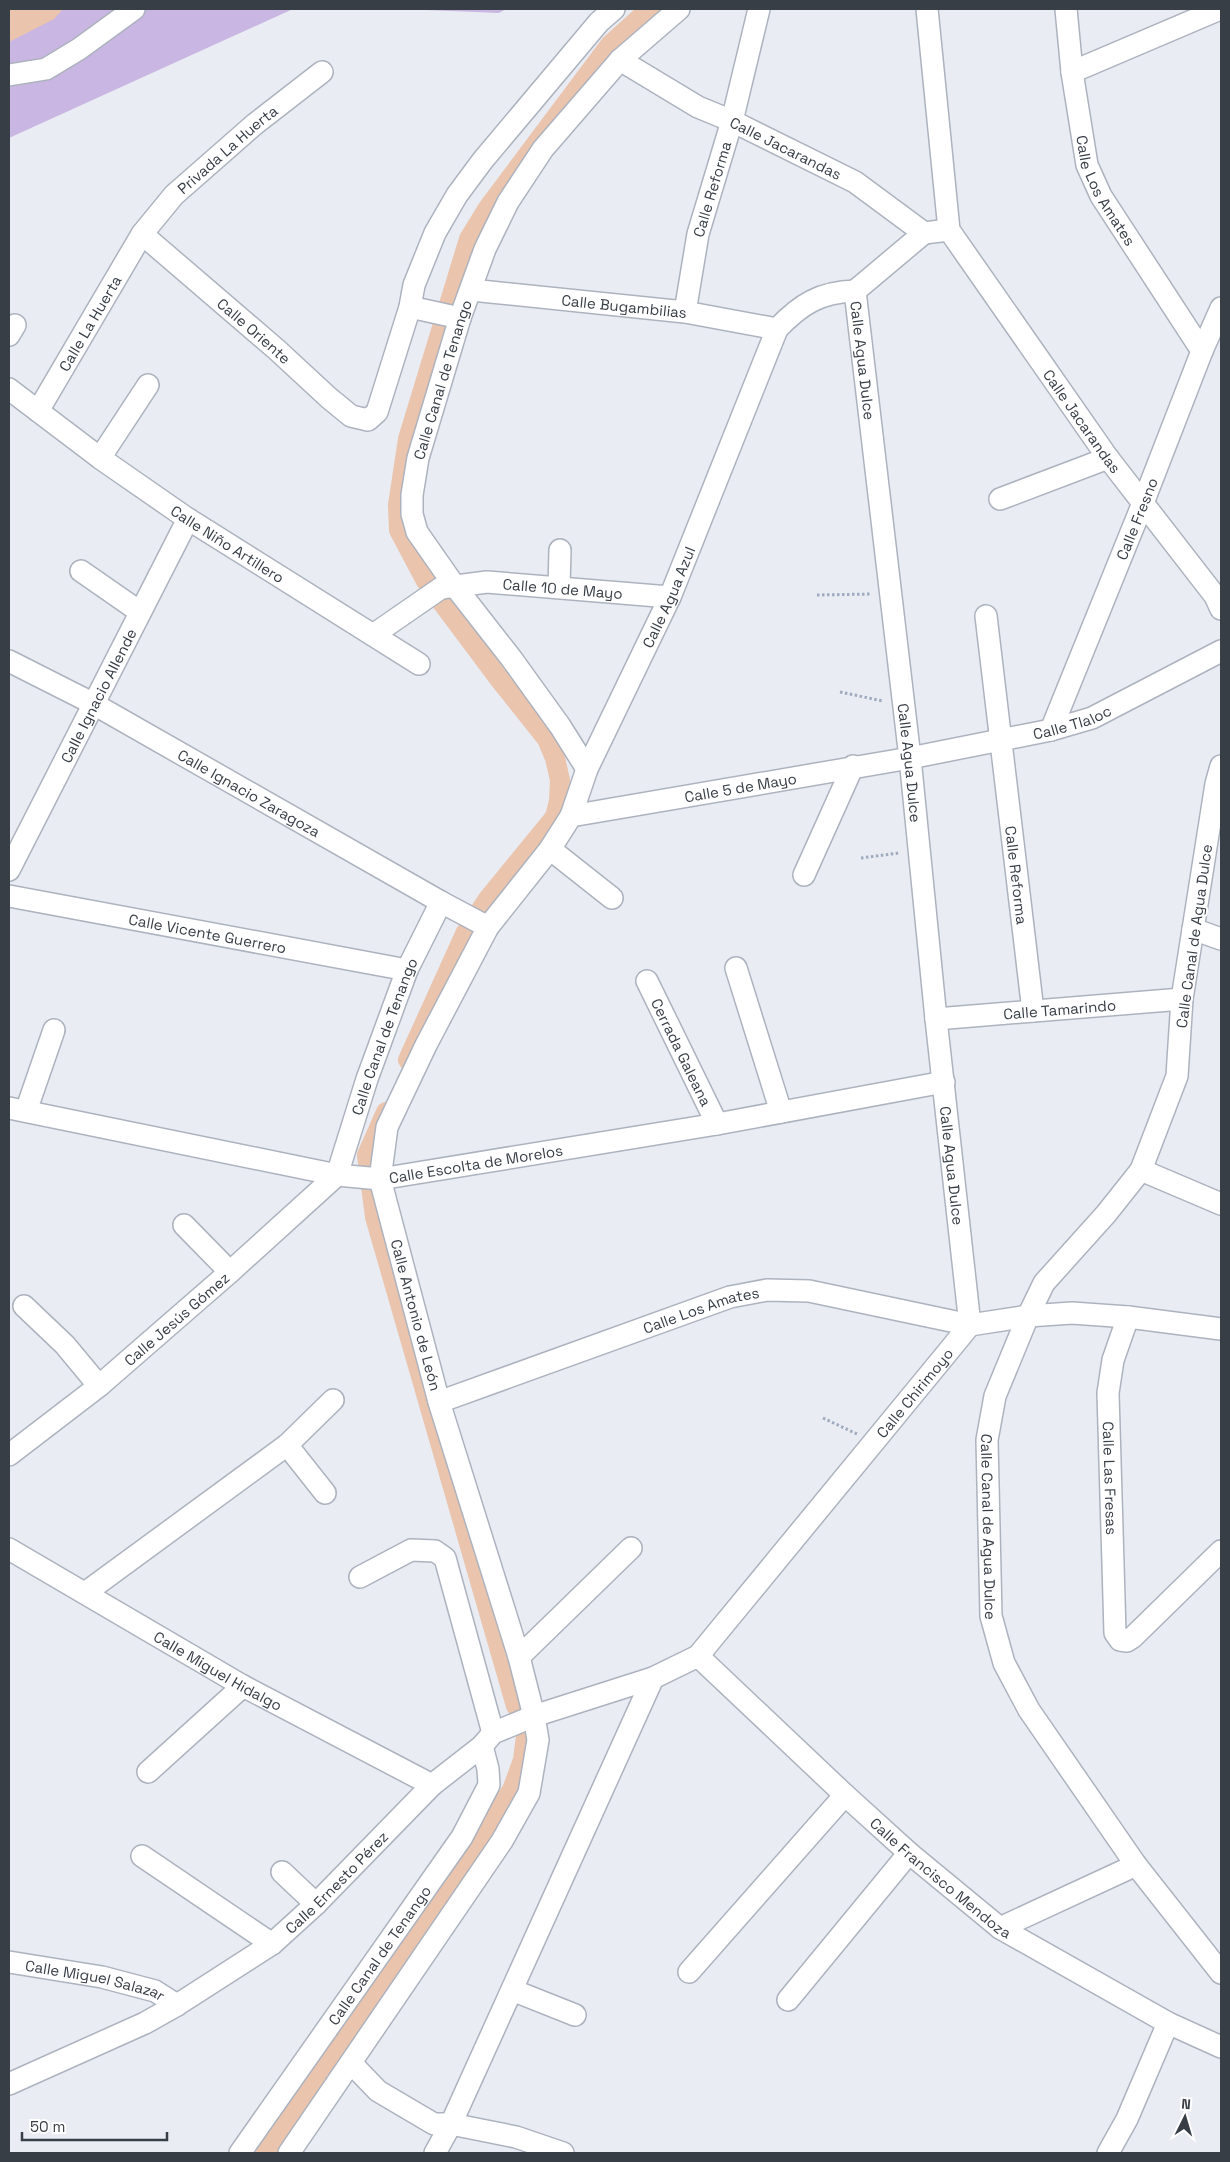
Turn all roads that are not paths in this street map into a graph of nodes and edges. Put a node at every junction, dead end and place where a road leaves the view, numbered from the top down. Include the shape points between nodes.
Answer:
1 (134, 9) edge
2 (614, 9) edge
3 (679, 9) edge
4 (760, 9) edge
5 (927, 9) edge
6 (1066, 9) edge
7 (1216, 12) edge
8 (620, 60) junction
9 (322, 72) dead end
10 (1072, 72) junction
11 (9, 75) edge
12 (732, 121) junction
13 (949, 230) junction
14 (924, 233) junction
15 (142, 234) junction
16 (471, 290) junction
17 (855, 291) junction
18 (1221, 308) edge
19 (685, 312) junction
20 (436, 313) junction
21 (777, 329) junction
22 (1202, 351) junction
23 (148, 385) dead end
24 (9, 389) edge
25 (38, 411) junction
26 (368, 420) joint
27 (100, 458) junction
28 (1108, 458) junction
29 (1000, 499) dead end
30 (1143, 503) junction
31 (188, 519) junction
32 (560, 550) dead end
33 (81, 571) dead end
34 (447, 586) junction
35 (559, 588) junction
36 (670, 596) junction
37 (1219, 600) edge
38 (140, 612) junction
39 (986, 616) dead end
40 (373, 635) junction
41 (1221, 651) edge
42 (9, 660) edge
43 (419, 664) dead end
44 (92, 703) junction
45 (1051, 730) junction
46 (1000, 740) junction
47 (910, 758) junction
48 (853, 766) junction
49 (1221, 766) edge
50 (587, 769) junction
51 (571, 816) junction
52 (550, 849) junction
53 (9, 870) edge
54 (804, 875) dead end
55 (9, 896) edge
56 (612, 898) dead end
57 (445, 905) junction
58 (481, 924) junction
59 (1193, 929) junction
60 (1221, 939) edge
61 (736, 968) dead end
62 (407, 970) junction
63 (647, 981) dead end
64 (1182, 999) junction
65 (1033, 1011) junction
66 (936, 1019) junction
67 (54, 1030) dead end
68 (944, 1082) junction
69 (17, 1110) edge
70 (782, 1112) junction
71 (717, 1124) junction
72 (1141, 1170) junction
73 (343, 1176) junction
74 (375, 1179) junction
75 (1221, 1204) edge
76 (184, 1225) dead end
77 (230, 1272) junction
78 (24, 1306) dead end
79 (1028, 1316) junction
80 (1128, 1317) junction
81 (970, 1325) junction
82 (1221, 1329) edge
83 (99, 1386) junction
84 (333, 1400) dead end
85 (439, 1402) junction
86 (287, 1445) junction
87 (9, 1455) edge
88 (325, 1492) dead end
89 (631, 1548) dead end
90 (9, 1549) edge
91 (1221, 1550) edge
92 (360, 1577) dead end
93 (85, 1593) junction
94 (698, 1656) junction
95 (518, 1657) junction
96 (653, 1678) junction
97 (242, 1686) junction
98 (506, 1729) junction
99 (148, 1772) dead end
100 (432, 1786) junction
101 (845, 1795) junction
102 (909, 1853) junction
103 (142, 1856) dead end
104 (1136, 1865) junction
105 (282, 1872) dead end
106 (316, 1904) junction
107 (1000, 1928) junction
108 (272, 1944) junction
109 (9, 1962) edge
110 (689, 1972) dead end
111 (1221, 1973) edge
112 (512, 1990) junction
113 (788, 2000) dead end
114 (177, 2005) junction
115 (575, 2015) dead end
116 (1168, 2023) junction
117 (1221, 2047) edge
118 (351, 2063) junction
119 (9, 2084) edge
120 (450, 2124) junction
121 (298, 2149) edge
122 (240, 2153) edge
123 (435, 2153) edge
124 (563, 2153) edge
125 (1108, 2153) edge

1 - 11 street via 79,50 46,69
2 - 20 street, Calle Canal de Tenango via 599,22 530,103 457,195 435,233 414,285
3 - 8 street, Calle Canal de Tenango
4 - 12 street, Calle Reforma
5 - 13 street, Calle Jacarandas
6 - 10 street, Calle Los Amates
7 - 10 street
8 - 12 street, Calle Jacarandas via 698,107
8 - 16 street, Calle Canal de Tenango via 543,148 508,202 485,248
9 - 15 street, Privada La Huerta via 255,124 174,195
10 - 22 street, Calle Los Amates via 1087,165 1101,196
12 - 14 street, Calle Jacarandas via 855,182
12 - 19 street, Calle Reforma via 698,234
13 - 14 street
13 - 28 street, Calle Jacarandas
14 - 17 street, Calle Agua Dulce
15 - 25 street, Calle La Huerta
15 - 26 street, Calle Oriente via 329,398 351,416
16 - 19 street, Calle Bugambilias
16 - 20 street, Calle Canal de Tenango
17 - 21 street, Calle Agua Azul via 834,291 812,301
17 - 47 street, Calle Agua Dulce
18 - 22 street, Calle Fresno
19 - 21 street, Calle Bugambilias
20 - 26 street, Calle Canal de Tenango via 377,412
20 - 34 street, Calle Canal de Tenango via 412,514 417,532
21 - 36 street, Calle Agua Azul
22 - 30 street, Calle Fresno
23 - 27 street
24 - 25 street, Calle Niño Artillero
25 - 27 street, Calle Niño Artillero
27 - 31 street, Calle Niño Artillero
28 - 29 street
28 - 30 street, Calle Jacarandas
30 - 37 street, Calle Jacarandas
30 - 45 street, Calle Fresno
31 - 38 street, Calle Ignacio Allende
31 - 40 street, Calle Niño Artillero
32 - 35 street
33 - 38 street
34 - 35 street, Calle 10 de Mayo via 487,582
34 - 40 street
34 - 50 street, Calle Canal de Tenango via 511,658
35 - 36 street, Calle 10 de Mayo
36 - 50 street, Calle Agua Azul
38 - 44 street, Calle Ignacio Allende
39 - 46 street, Calle Reforma
40 - 43 street
41 - 45 street, Calle Tlaloc via 1092,718
42 - 44 street, Calle Ignacio Zaragoza
44 - 53 street, Calle Ignacio Allende
44 - 57 street, Calle Ignacio Zaragoza
45 - 46 street, Calle Tlaloc
46 - 47 street, Calle Tlaloc
46 - 65 street, Calle Reforma
47 - 48 street, Calle 5 de Mayo
47 - 66 street, Calle Agua Dulce
48 - 51 street, Calle 5 de Mayo
48 - 54 street
49 - 59 street, Calle Canal de Agua Dulce
50 - 51 street, Calle Agua Azul
51 - 52 street, Calle Agua Azul
52 - 56 street
52 - 58 street, Calle Agua Azul
55 - 62 street, Calle Vicente Guerrero
57 - 58 street, Calle Ignacio Zaragoza
57 - 62 street, Calle Canal de Tenango
58 - 74 street, Calle Antonio de León via 388,1127
59 - 60 street
59 - 64 street, Calle Canal de Agua Dulce
61 - 70 street
62 - 73 street, Calle Canal de Tenango via 367,1079
63 - 71 street, Cerrada Galeana
64 - 65 street, Calle Tamarindo
64 - 72 street, Calle Canal de Agua Dulce via 1177,1076
65 - 66 street, Calle Tamarindo
66 - 68 street, Calle Agua Dulce
67 - 69 street
68 - 70 street, Calle Escolta de Morelos
68 - 81 street, Calle Agua Dulce
69 - 73 street, Calle Escolta de Morelos
70 - 71 street, Calle Escolta de Morelos
71 - 74 street, Calle Escolta de Morelos
72 - 75 street
72 - 79 street, Calle Canal de Agua Dulce via 1044,1283
73 - 74 street, Calle Escolta de Morelos
73 - 77 street, Calle Jesús Gómez
74 - 85 street, Calle Antonio de León
76 - 77 street
77 - 83 street, Calle Jesús Gómez
78 - 83 street via 65,1345
79 - 80 street via 1072,1313
79 - 81 street
79 - 104 street, Calle Canal de Agua Dulce via 995,1396 987,1440 992,1616 1004,1662 1028,1710
80 - 82 street
80 - 91 street, Calle Las Fresas via 1113,1360 1108,1394 1115,1633 1120,1640 1127,1641 1132,1637
81 - 85 street, Calle Los Amates via 809,1291 768,1290 730,1297
81 - 94 street, Calle Chirimoyo
83 - 87 street, Calle Jesús Gómez
84 - 86 street
85 - 95 street, Calle Antonio de León
86 - 88 street
86 - 93 street
89 - 95 street
90 - 93 street, Calle Miguel Hidalgo
92 - 98 street via 410,1550 435,1551 445,1558
93 - 97 street, Calle Miguel Hidalgo
94 - 96 street, Calle Ernesto Pérez
94 - 101 street, Calle Francisco Mendoza
95 - 98 street, Calle Antonio de León
96 - 98 street, Calle Ernesto Pérez
96 - 112 street
97 - 99 street
97 - 100 street, Calle Miguel Hidalgo
98 - 100 street, Calle Ernesto Pérez
98 - 118 street via 538,1740 529,1793 502,1841
98 - 122 street, Calle Canal de Tenango via 488,1769 489,1785 482,1803 462,1837
100 - 106 street, Calle Ernesto Pérez
101 - 102 street, Calle Francisco Mendoza
101 - 110 street
102 - 107 street, Calle Francisco Mendoza
102 - 113 street
103 - 108 street
104 - 107 street
104 - 111 street, Calle Canal de Agua Dulce
105 - 106 street
106 - 108 street, Calle Ernesto Pérez
107 - 116 street, Calle Francisco Mendoza
108 - 114 street, Calle Ernesto Pérez
109 - 114 street, Calle Miguel Salazar via 102,1977 154,1991
112 - 115 street
112 - 120 street
114 - 119 street, Calle Ernesto Pérez via 145,2023
116 - 117 street, Calle Francisco Mendoza
116 - 125 street via 1127,2119
118 - 120 street via 378,2091 434,2124
118 - 121 street
120 - 123 street
120 - 124 street via 516,2137

